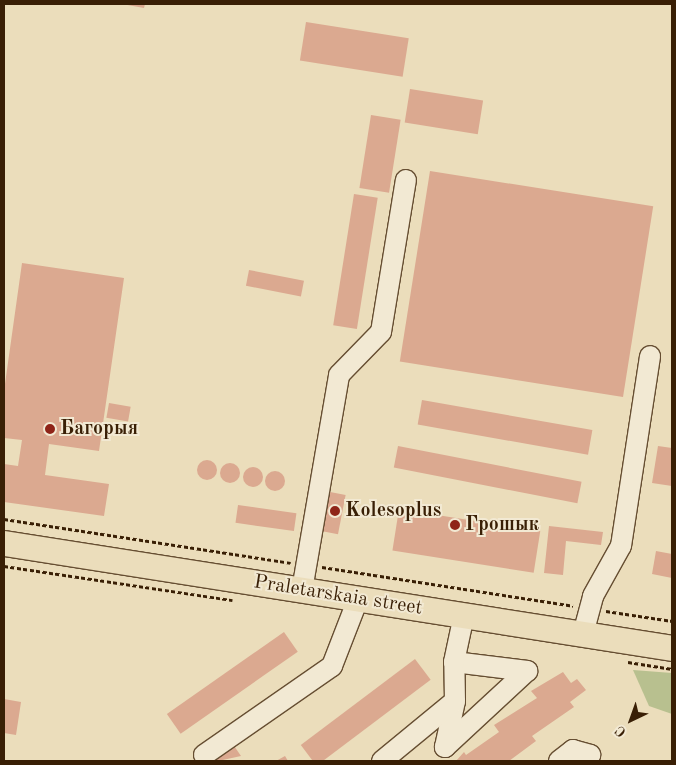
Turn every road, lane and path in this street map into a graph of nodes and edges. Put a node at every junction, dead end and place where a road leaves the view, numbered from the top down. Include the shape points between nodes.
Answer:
1 (406, 180) dead end
2 (650, 356) dead end
3 (4, 519) edge
4 (4, 543) edge
5 (306, 565) junction
6 (302, 590) junction
7 (358, 599) junction
8 (590, 608) junction
9 (464, 615) junction
10 (672, 621) edge
11 (583, 634) junction
12 (672, 648) edge
13 (454, 662) junction
14 (456, 701) junction
15 (204, 755) dead end
16 (382, 761) edge
17 (559, 761) edge
18 (587, 761) edge

1 - 5 lane via 381,332 339,375
2 - 8 lane via 621,546
3 - 5 path
4 - 6 main road, Praletarskaia street
5 - 6 lane
5 - 8 path
6 - 7 main road, Praletarskaia street
7 - 9 main road, Praletarskaia street
7 - 15 lane via 332,666
8 - 10 path
8 - 11 lane
9 - 11 main road, Praletarskaia street
9 - 13 lane
11 - 12 main road, Praletarskaia street
13 - 14 lane
13 - 14 lane via 527,671 445,747
14 - 16 lane
17 - 18 lane via 573,750 590,755

